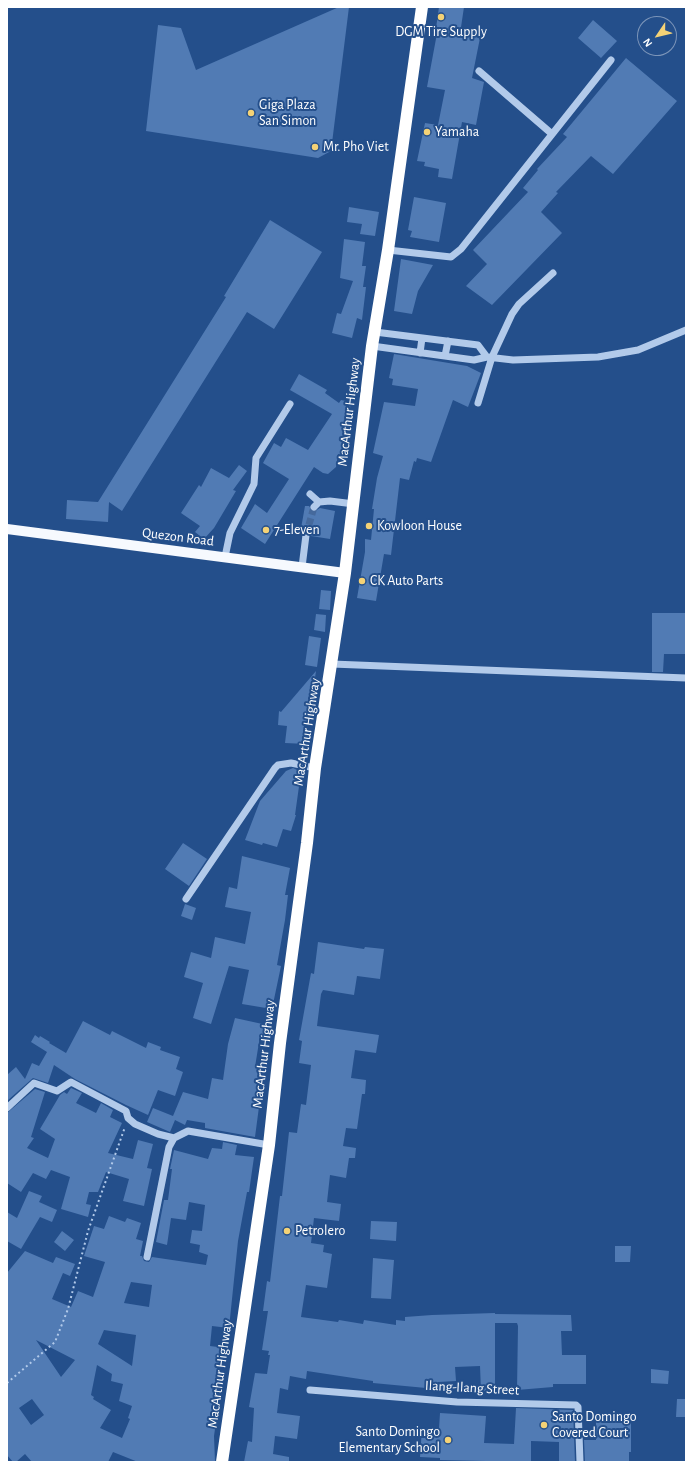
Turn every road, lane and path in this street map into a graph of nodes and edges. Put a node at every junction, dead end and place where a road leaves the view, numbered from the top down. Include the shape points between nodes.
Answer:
1 (422, 7) edge
2 (611, 60) dead end
3 (479, 71) dead end
4 (552, 134) junction
5 (388, 250) junction
6 (553, 273) dead end
7 (686, 330) edge
8 (375, 332) junction
9 (422, 338) junction
10 (448, 341) junction
11 (372, 346) junction
12 (420, 353) junction
13 (445, 356) junction
14 (490, 357) junction
15 (478, 403) dead end
16 (290, 404) dead end
17 (310, 494) dead end
18 (354, 504) junction
19 (7, 529) edge
20 (306, 535) tunnel mouth
21 (225, 557) junction
22 (302, 567) junction
23 (345, 573) junction
24 (332, 664) junction
25 (686, 678) edge
26 (315, 768) junction
27 (186, 899) dead end
28 (7, 1108) edge
29 (128, 1118) junction
30 (174, 1138) junction
31 (269, 1145) junction
32 (147, 1257) dead end
33 (7, 1383) edge
34 (310, 1390) dead end
35 (222, 1462) edge
36 (580, 1462) edge

1 - 5 highway, MacArthur Highway
2 - 4 street
3 - 4 street
4 - 5 street via 461,249 451,257
5 - 8 highway, MacArthur Highway
6 - 14 street via 519,304
7 - 14 street via 638,350 598,357 513,360
8 - 9 street
8 - 11 highway, MacArthur Highway
9 - 10 street
9 - 12 street
10 - 13 street
10 - 14 street via 478,345
11 - 12 street
11 - 18 highway, MacArthur Highway
12 - 13 street
13 - 14 street via 474,360
14 - 15 street
16 - 21 street via 256,458 254,484 230,533
17 - 18 street via 316,505 330,501
18 - 23 highway, MacArthur Highway
19 - 21 main road, Quezon Road
20 - 22 street
21 - 22 main road, Quezon Road
22 - 23 main road, Quezon Road
23 - 24 highway, MacArthur Highway
24 - 25 street
24 - 26 highway, MacArthur Highway
26 - 27 street via 291,763 275,768
26 - 31 highway, MacArthur Highway via 308,844 280,1043
28 - 29 street via 34,1083 57,1091 71,1082 126,1111
29 - 30 street via 134,1124
29 - 33 path via 88,1231 68,1309 55,1342
30 - 31 street via 188,1131
30 - 32 street via 169,1147
31 - 35 highway, MacArthur Highway
34 - 36 street, Ilang-Ilang Street via 457,1402 576,1405

